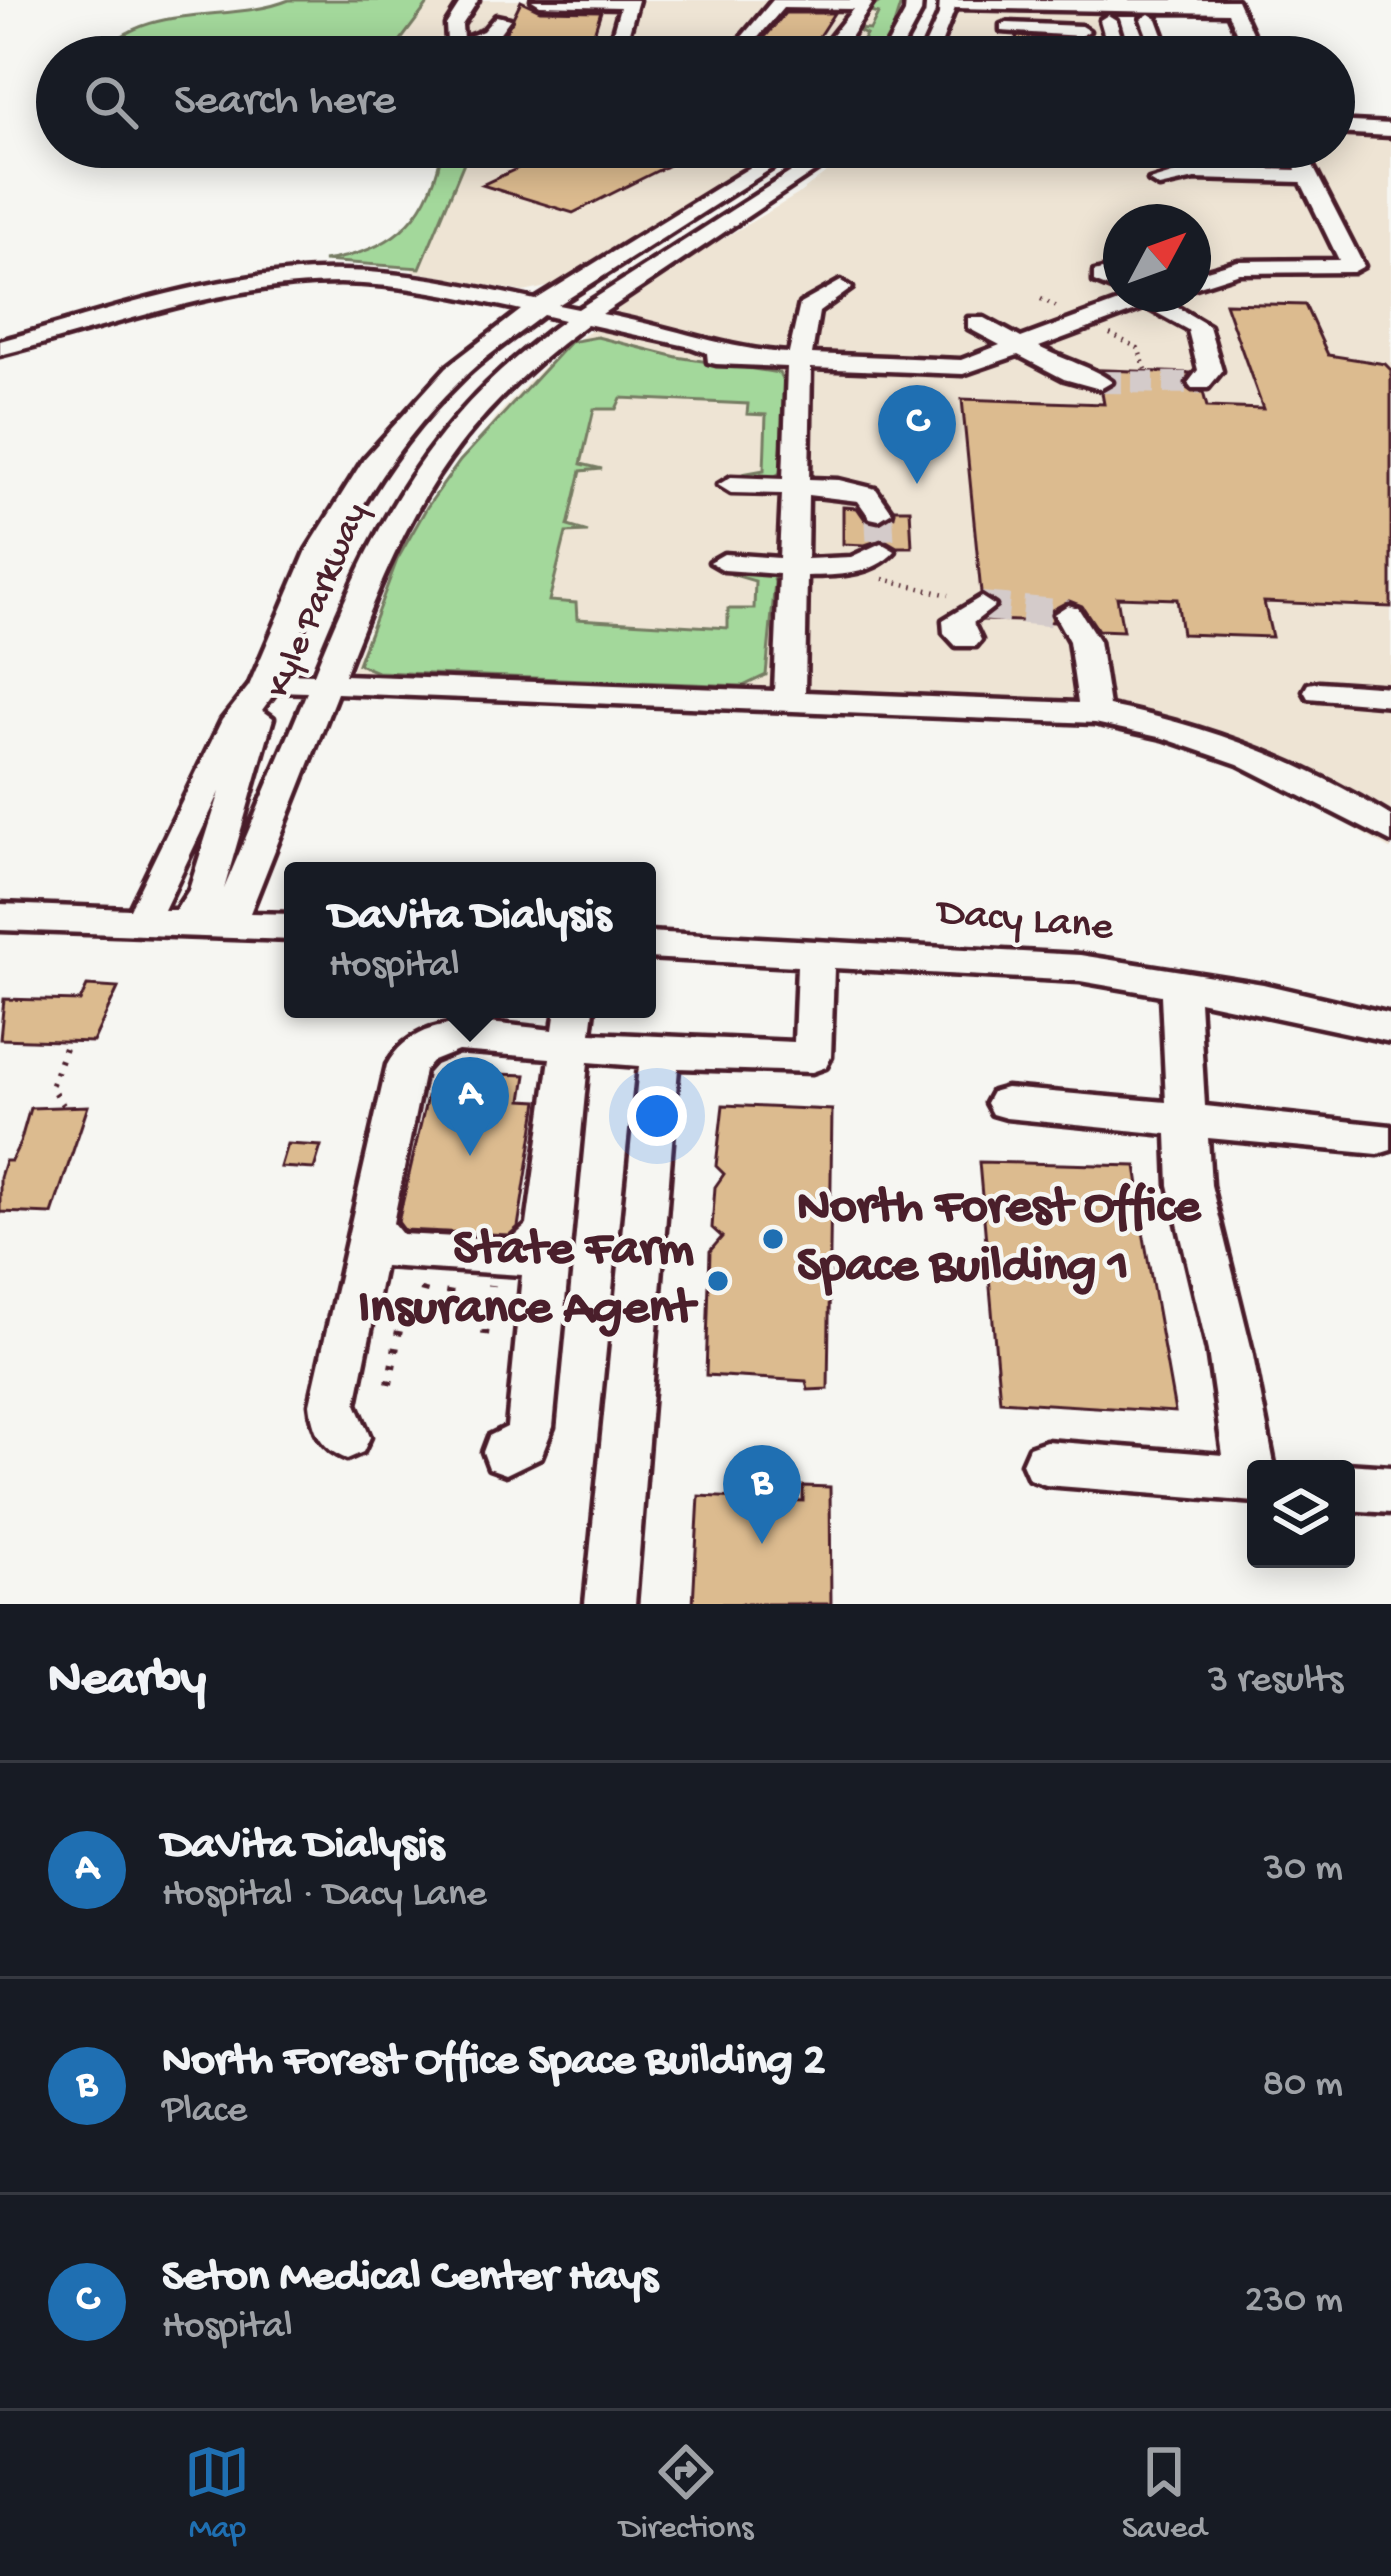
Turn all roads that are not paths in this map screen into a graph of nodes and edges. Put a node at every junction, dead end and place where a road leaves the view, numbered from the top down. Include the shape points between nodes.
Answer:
1 (540, 0) edge
2 (914, 0) edge
3 (630, 1) edge
4 (468, 2) edge
5 (867, 2) edge
6 (948, 2) edge
7 (1139, 8) edge
8 (1234, 10) edge
9 (502, 19) dead end
10 (1108, 20) junction
11 (1006, 28) dead end
12 (455, 36) edge
13 (487, 36) edge
14 (620, 36) edge
15 (751, 36) edge
16 (843, 36) edge
17 (900, 36) edge
18 (936, 36) edge
19 (1113, 36) edge
20 (1153, 36) edge
21 (1355, 128) edge
22 (1391, 130) edge
23 (762, 168) edge
24 (813, 168) edge
25 (1304, 168) edge
26 (1308, 176) junction
27 (1159, 182) dead end
28 (1353, 266) junction
29 (1381, 267) dead end
30 (1211, 275) edge
31 (842, 288) dead end
32 (541, 306) junction
33 (1109, 312) edge
34 (1175, 312) edge
35 (580, 316) junction
36 (976, 323) dead end
37 (1022, 347) junction
38 (0, 348) edge
39 (799, 363) junction
40 (1100, 382) tunnel mouth
41 (1200, 383) dead end
42 (731, 485) dead end
43 (795, 487) junction
44 (879, 512) dead end
45 (724, 562) dead end
46 (874, 563) road end
47 (793, 564) junction
48 (981, 606) dead end
49 (1068, 614) dead end
50 (966, 640) dead end
51 (326, 682) junction
52 (264, 684) junction
53 (1319, 692) dead end
54 (1391, 697) edge
55 (789, 701) junction
56 (1095, 713) junction
57 (1383, 816) edge
58 (0, 917) edge
59 (140, 924) junction
60 (227, 925) junction
61 (185, 926) junction
62 (284, 927) edge
63 (656, 945) edge
64 (816, 952) junction
65 (1179, 984) junction
66 (574, 1028) edge
67 (1391, 1028) edge
68 (660, 1053) junction
69 (1006, 1103) dead end
70 (1186, 1119) junction
71 (1378, 1138) dead end
72 (372, 1222) junction
73 (547, 1234) junction
74 (347, 1437) dead end
75 (506, 1452) dead end
76 (1249, 1460) edge
77 (1046, 1462) dead end
78 (1247, 1479) edge
79 (1355, 1488) edge
80 (1391, 1490) edge
81 (610, 1604) edge

1 - 3 street
2 - 17 street
3 - 14 street
4 - 12 street
5 - 15 street via 778,3
5 - 16 street
6 - 7 street
6 - 18 street
7 - 8 street
7 - 10 street
7 - 20 street
9 - 13 street
10 - 11 street
10 - 19 street
21 - 22 street
23 - 32 street, Kyle Parkway
24 - 35 street, Kyle Parkway
25 - 26 street
26 - 27 street via 1195,173
26 - 28 street
28 - 29 street
28 - 30 street via 1238,267
31 - 39 street via 808,309
32 - 35 street
32 - 38 street via 409,282 307,278 193,296
32 - 52 street, Kyle Parkway via 455,372 376,459 321,550
33 - 37 street
34 - 41 street via 1198,326 1210,370
35 - 39 street via 598,333 697,357
35 - 51 street, Kyle Parkway via 500,381 427,467 374,559
36 - 37 street
37 - 39 street via 963,367
37 - 40 street
39 - 43 street
42 - 43 street
43 - 44 street via 856,491
43 - 47 street
45 - 47 street
46 - 47 street
47 - 55 street
48 - 50 street via 958,620
49 - 56 street via 1084,647
51 - 52 street
51 - 55 street
51 - 60 street, Kyle Parkway
52 - 59 street, Kyle Parkway via 238,720
52 - 61 street, Kyle Parkway via 229,824
53 - 54 street
55 - 56 street
56 - 57 street via 1237,751
58 - 59 street
59 - 61 street
60 - 61 street
60 - 62 street
63 - 64 street, Dacy Lane
64 - 65 street, Dacy Lane via 1058,966
64 - 68 street via 812,1057
65 - 67 street, Dacy Lane
65 - 70 street
66 - 68 street
66 - 72 street via 455,1036 419,1051 406,1065
66 - 73 street
68 - 81 street
69 - 70 street
70 - 71 street
70 - 76 street via 1190,1185
72 - 73 street via 377,1239 394,1251 508,1259
72 - 74 street via 333,1404 334,1423
73 - 75 street via 530,1427 524,1442
77 - 78 street
79 - 80 street

